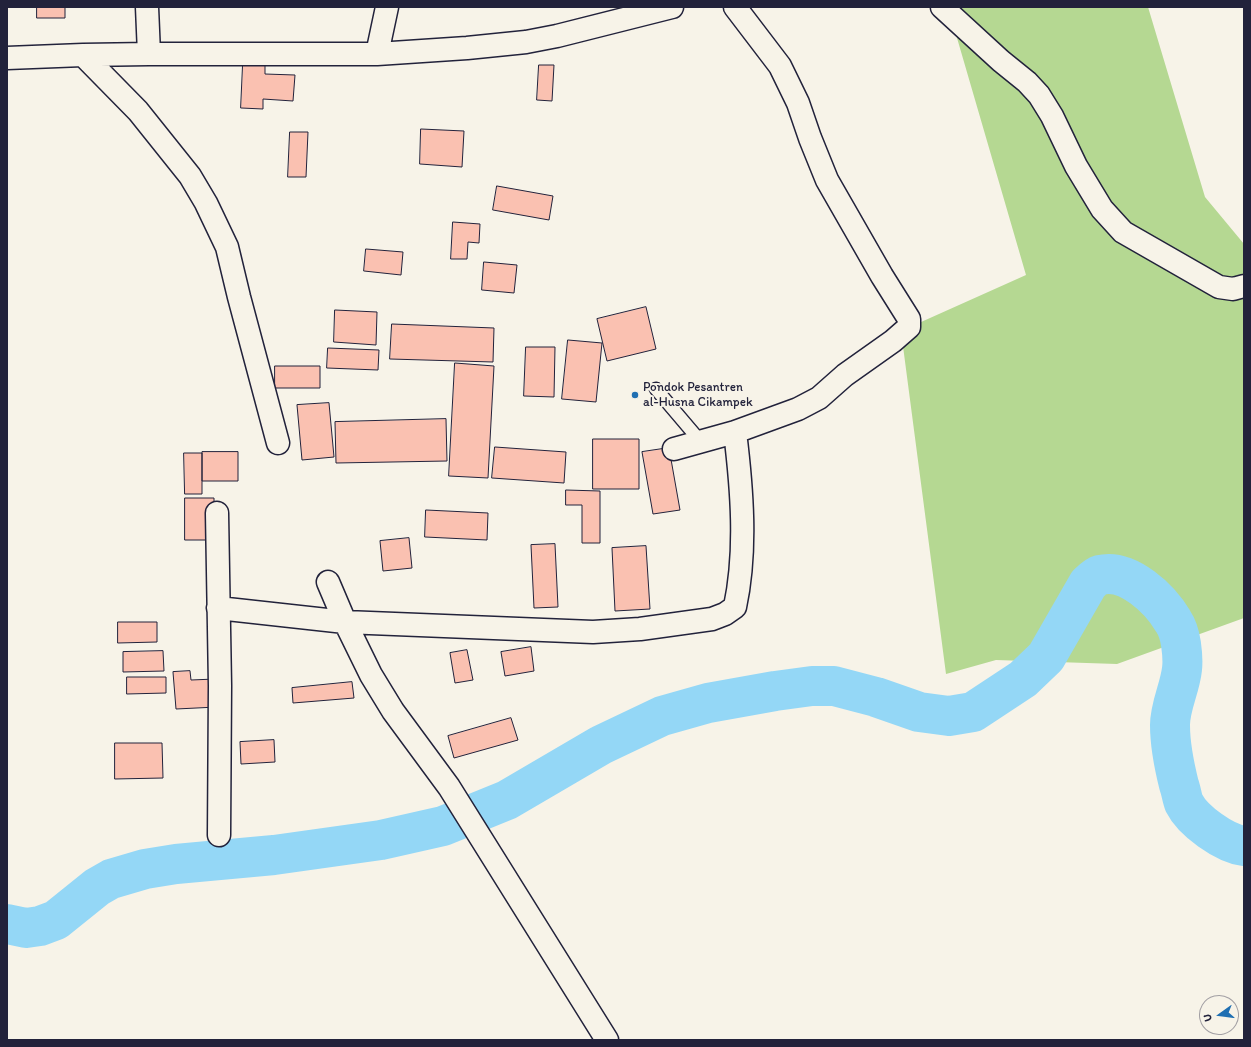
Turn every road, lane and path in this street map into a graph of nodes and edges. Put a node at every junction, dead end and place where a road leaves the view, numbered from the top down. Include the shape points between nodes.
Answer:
1 (147, 7) edge
2 (387, 7) edge
3 (672, 7) edge
4 (735, 7) edge
5 (942, 7) edge
6 (149, 54) junction
7 (377, 54) junction
8 (83, 55) junction
9 (7, 58) edge
10 (1244, 286) edge
11 (656, 389) dead end
12 (735, 432) junction
13 (701, 442) junction
14 (278, 443) dead end
15 (674, 449) dead end
16 (217, 513) dead end
17 (328, 582) dead end
18 (218, 608) junction
19 (345, 622) junction
20 (219, 835) dead end
21 (607, 1040) edge

1 - 6 street
2 - 7 street
3 - 7 street via 590,29 526,42
4 - 12 street via 780,66 798,103 827,180 909,319 909,327 819,398 798,409
5 - 10 street via 1039,95 1102,209 1123,232 1219,287 1234,289
6 - 7 street
6 - 8 street
8 - 9 street
8 - 14 street via 138,111 190,176 206,204 227,247
11 - 13 lane
12 - 13 street
12 - 19 street via 742,528 735,607 725,614 712,619 674,625 593,632
13 - 15 street
16 - 18 street
17 - 19 street
18 - 19 street
18 - 20 street
19 - 21 street via 371,675 393,711 449,787

